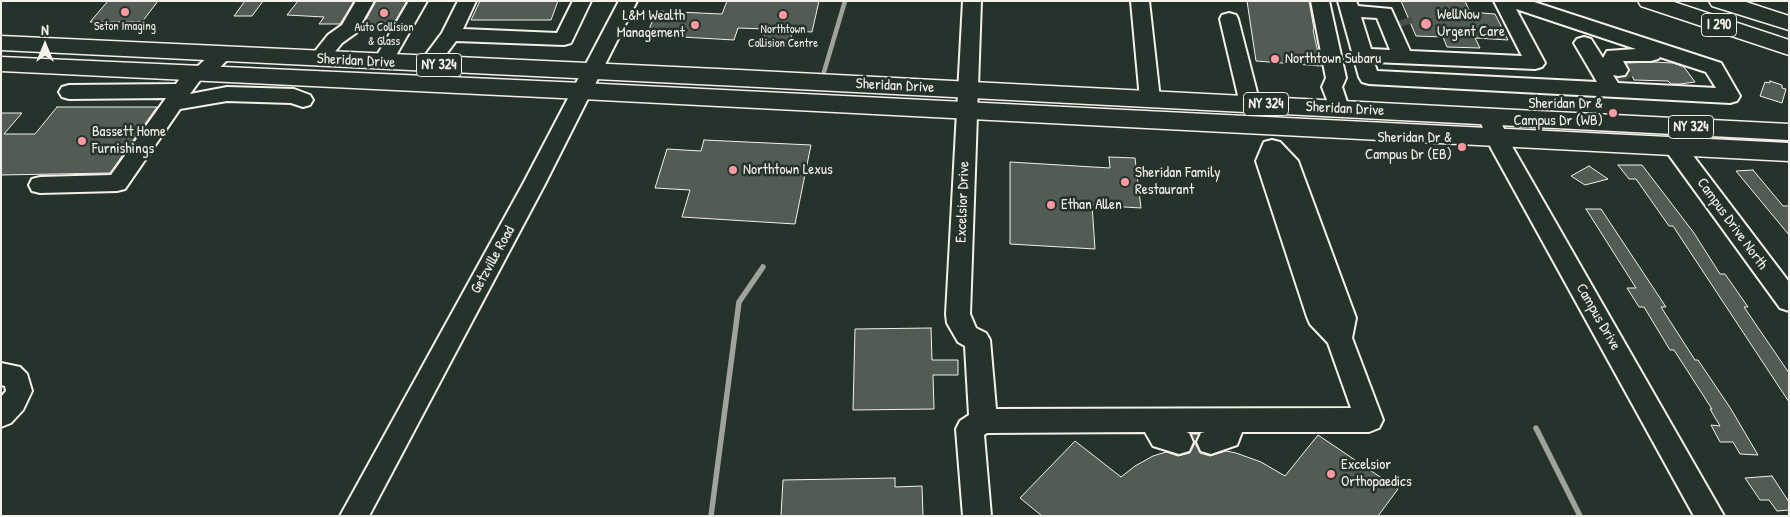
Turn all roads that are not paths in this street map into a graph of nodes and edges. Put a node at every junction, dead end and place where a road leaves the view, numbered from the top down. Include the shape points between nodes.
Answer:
1 (365, 1) edge
2 (418, 1) edge
3 (467, 1) edge
4 (582, 1) edge
5 (628, 1) edge
6 (972, 1) edge
7 (1140, 1) edge
8 (1503, 1) edge
9 (1512, 1) edge
10 (1649, 1) edge
11 (1720, 1) edge
12 (1320, 3) edge
13 (1349, 6) edge
14 (1233, 16) edge
15 (1789, 23) edge
16 (451, 35) junction
17 (1, 43) edge
18 (1648, 46) junction
19 (1789, 48) edge
20 (221, 54) junction
21 (1362, 55) junction
22 (1402, 56) junction
23 (1678, 56) junction
24 (319, 59) junction
25 (1456, 59) junction
26 (1487, 60) junction
27 (383, 62) junction
28 (1, 64) edge
29 (428, 65) junction
30 (587, 81) junction
31 (1467, 83) junction
32 (1621, 83) junction
33 (1498, 84) junction
34 (189, 85) junction
35 (69, 92) dead end
36 (1150, 99) junction
37 (303, 100) dead end
38 (967, 100) junction
39 (1250, 104) junction
40 (1340, 108) junction
41 (1492, 126) junction
42 (1789, 132) edge
43 (1268, 136) junction
44 (1674, 146) junction
45 (1789, 152) edge
46 (40, 185) dead end
47 (1789, 301) edge
48 (1, 374) edge
49 (1, 415) edge
50 (983, 421) junction
51 (1155, 421) junction
52 (1179, 442) dead end
53 (354, 516) edge
54 (976, 516) edge
55 (1710, 516) edge

1 - 24 street via 349,29 335,39
2 - 27 street
3 - 16 street
4 - 16 street via 564,39
5 - 30 street, Getzville Road
6 - 38 street, Excelsior Drive
7 - 36 street
8 - 26 street via 1535,63
9 - 18 street
10 - 19 main road, I 290
11 - 15 main road, I 290
12 - 40 street via 1336,78 1332,87
13 - 21 street
13 - 22 street via 1395,23
14 - 39 street
16 - 29 street
17 - 20 main road, Sheridan Drive / NY 324
18 - 23 street
18 - 32 street via 1584,43
20 - 24 main road, Sheridan Drive / NY 324
20 - 34 street
21 - 22 street
21 - 31 street via 1369,77
22 - 25 street
23 - 32 street via 1617,54 1611,59
23 - 32 street via 1714,68 1730,96
24 - 27 main road, Sheridan Drive / NY 324
25 - 26 street
25 - 31 street
26 - 33 street
27 - 29 main road, Sheridan Drive / NY 324
28 - 34 main road, Sheridan Drive / NY 324
29 - 30 main road, Sheridan Drive / NY 324
30 - 34 main road, Sheridan Drive / NY 324
30 - 38 main road, Sheridan Drive / NY 324
30 - 53 street, Getzville Road
31 - 33 lane
32 - 33 lane
34 - 35 street
34 - 37 street via 190,101 227,94 294,96
34 - 46 street via 117,183
36 - 38 main road, Sheridan Drive / NY 324
36 - 39 main road, Sheridan Drive / NY 324
38 - 43 main road, Sheridan Drive / NY 324
38 - 50 street, Excelsior Drive via 958,314 967,335 977,340
39 - 40 main road, Sheridan Drive / NY 324
40 - 41 main road, Sheridan Drive / NY 324
41 - 42 main road, Sheridan Drive / NY 324
41 - 43 main road, Sheridan Drive / NY 324
41 - 44 main road, Sheridan Drive / NY 324
41 - 55 street, Campus Drive
43 - 51 street via 1287,161 1344,318 1339,338 1369,420 1219,431
44 - 45 main road, Sheridan Drive / NY 324
44 - 47 street, Campus Drive North
48 - 49 street via 11,375 18,382 19,391 14,402
50 - 51 street
50 - 54 street via 970,429
51 - 52 street via 1163,437

